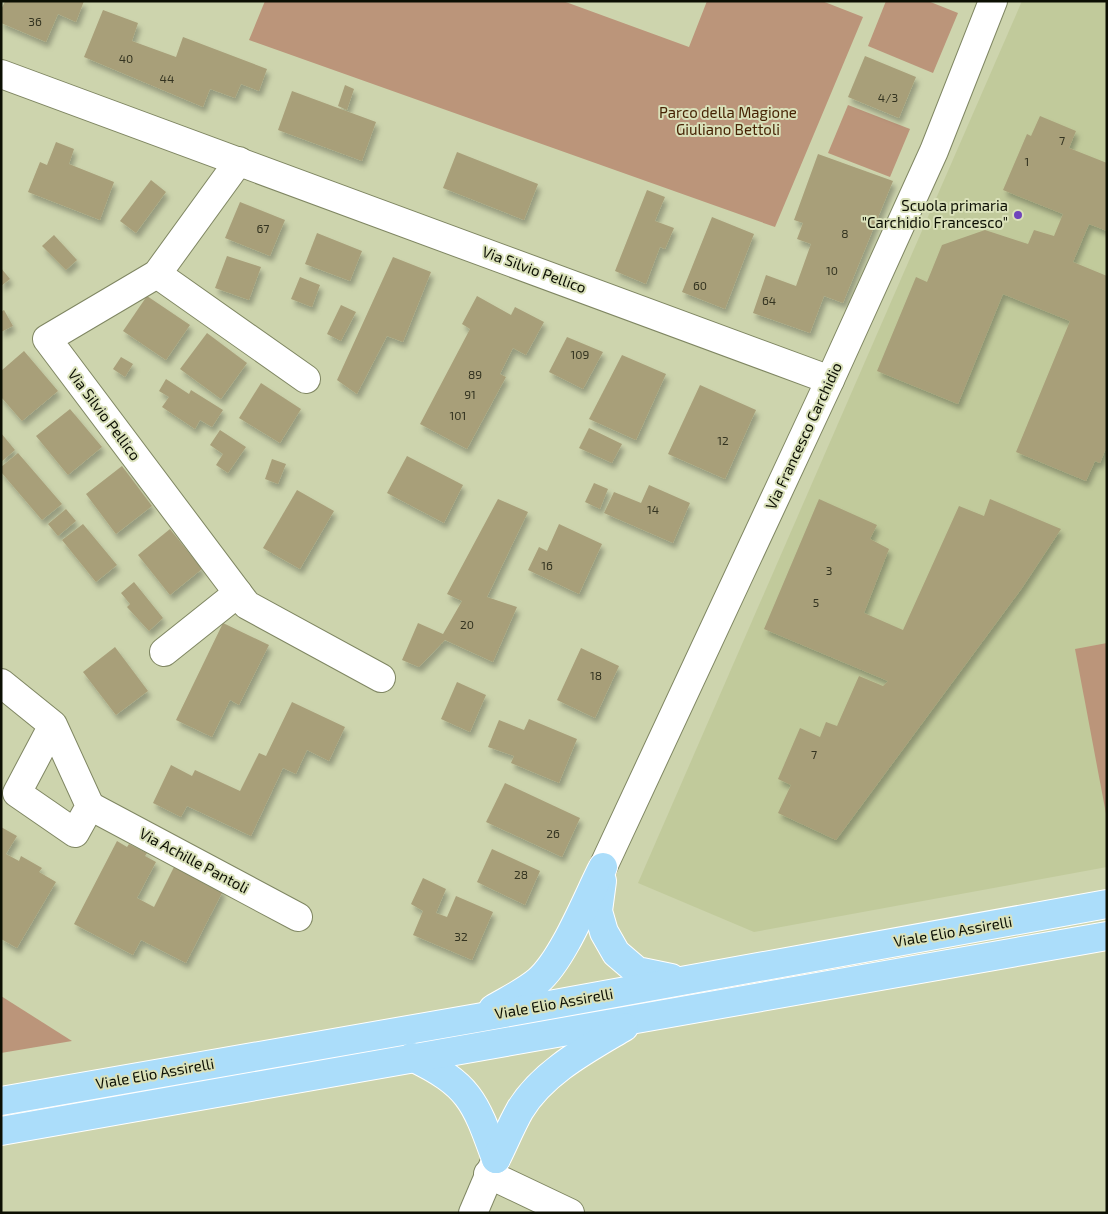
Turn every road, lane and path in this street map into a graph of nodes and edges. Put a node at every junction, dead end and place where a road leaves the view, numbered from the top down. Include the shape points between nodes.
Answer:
1 (993, 1) edge
2 (1, 74) edge
3 (239, 161) junction
4 (157, 274) junction
5 (306, 379) dead end
6 (830, 380) junction
7 (238, 593) junction
8 (164, 652) dead end
9 (381, 678) dead end
10 (1, 683) edge
11 (53, 725) junction
12 (90, 806) junction
13 (603, 866) junction
14 (1107, 904) edge
15 (298, 917) dead end
16 (1107, 936) edge
17 (682, 981) junction
18 (477, 1018) junction
19 (636, 1019) junction
20 (412, 1057) junction
21 (1, 1101) edge
22 (1, 1130) edge
23 (492, 1167) junction
24 (473, 1213) edge
25 (570, 1213) edge

1 - 6 street, Via Francesco Carchidio via 934,151
2 - 3 street, Via Silvio Pellico
3 - 4 street, Via Silvio Pellico
3 - 6 street, Via Silvio Pellico
4 - 5 street
4 - 7 street, Via Silvio Pellico via 47,339
6 - 13 street, Via Francesco Carchidio
7 - 8 street
7 - 9 street, Via Silvio Pellico via 247,605
10 - 11 street
11 - 12 street
11 - 12 street via 17,793 75,833
12 - 15 street, Via Achille Pantoli
13 - 17 main road via 598,911 604,932 616,954 637,971
13 - 18 main road via 552,965 540,980
14 - 17 main road, Viale Elio Assirelli
16 - 19 main road, Viale Elio Assirelli
17 - 18 main road, Viale Elio Assirelli
18 - 21 main road, Viale Elio Assirelli
19 - 20 main road, Viale Elio Assirelli
19 - 23 main road via 549,1076 521,1109
20 - 22 main road, Viale Elio Assirelli
20 - 23 main road via 440,1070 463,1088 479,1113
23 - 24 street
23 - 25 street

